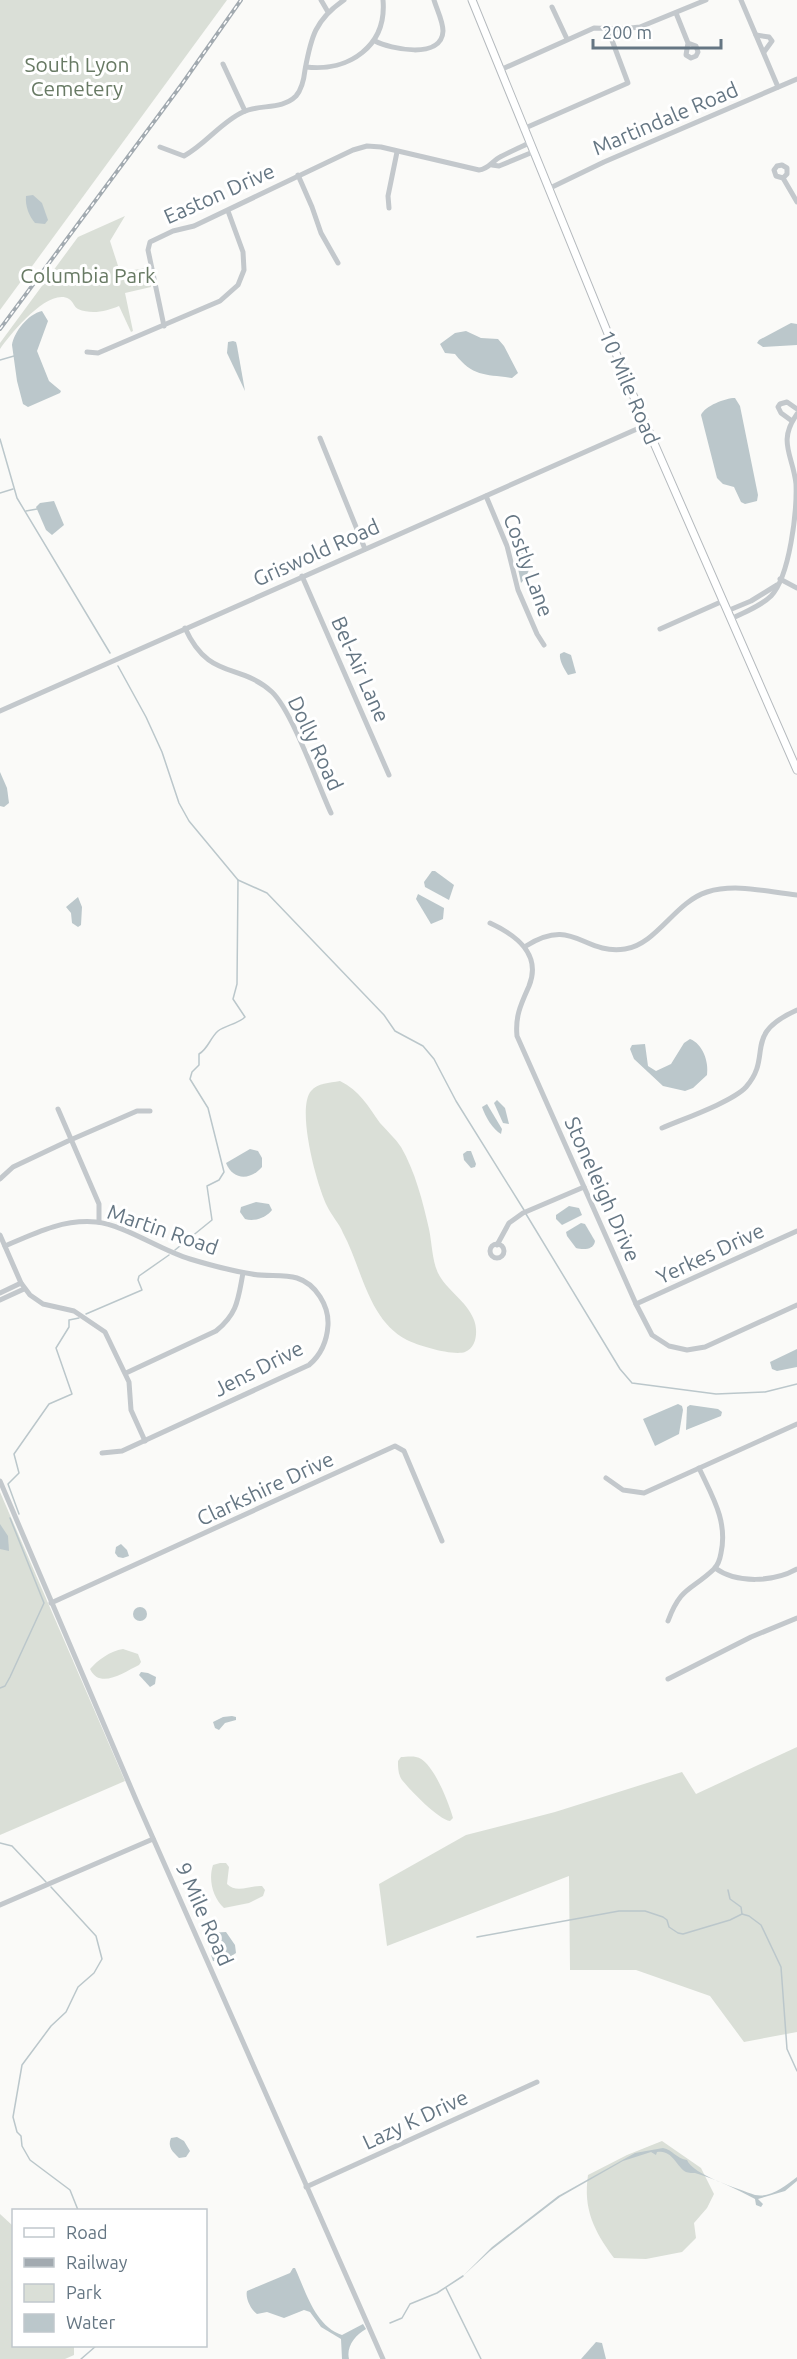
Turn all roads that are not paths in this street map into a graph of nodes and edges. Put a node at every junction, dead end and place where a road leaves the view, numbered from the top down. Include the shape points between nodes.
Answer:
1 (321, 0) edge
2 (344, 0) edge
3 (383, 0) edge
4 (434, 0) edge
5 (472, 0) edge
6 (706, 0) edge
7 (741, 0) edge
8 (552, 7) dead end
9 (327, 12) junction
10 (676, 13) junction
11 (607, 27) junction
12 (756, 35) junction
13 (567, 39) junction
14 (375, 41) junction
15 (688, 43) dead end
16 (764, 52) junction
17 (223, 64) dead end
18 (306, 67) junction
19 (500, 70) junction
20 (797, 79) edge
21 (778, 87) junction
22 (245, 111) junction
23 (523, 129) junction
24 (529, 143) junction
25 (160, 147) dead end
26 (397, 152) junction
27 (533, 152) junction
28 (492, 165) junction
29 (298, 175) junction
30 (783, 178) dead end
31 (548, 189) junction
32 (797, 202) edge
33 (389, 208) dead end
34 (228, 211) junction
35 (338, 263) dead end
36 (164, 326) junction
37 (87, 352) dead end
38 (797, 411) edge
39 (792, 421) junction
40 (646, 425) junction
41 (320, 438) dead end
42 (486, 496) junction
43 (795, 521) edge
44 (365, 549) junction
45 (302, 576) junction
46 (779, 582) junction
47 (797, 588) edge
48 (723, 601) junction
49 (727, 611) junction
50 (731, 619) junction
51 (185, 628) junction
52 (660, 629) dead end
53 (544, 645) dead end
54 (0, 711) edge
55 (797, 770) edge
56 (389, 775) dead end
57 (331, 813) dead end
58 (797, 895) edge
59 (490, 923) dead end
60 (526, 946) junction
61 (797, 1010) edge
62 (58, 1109) dead end
63 (150, 1111) dead end
64 (662, 1128) dead end
65 (71, 1140) junction
66 (0, 1179) edge
67 (584, 1187) junction
68 (99, 1222) junction
69 (797, 1231) edge
70 (0, 1234) edge
71 (497, 1245) dead end
72 (5, 1246) junction
73 (243, 1272) junction
74 (21, 1282) junction
75 (24, 1289) junction
76 (0, 1293) edge
77 (0, 1300) edge
78 (636, 1304) junction
79 (797, 1305) edge
80 (126, 1373) junction
81 (797, 1424) edge
82 (145, 1441) junction
83 (102, 1453) dead end
84 (699, 1468) junction
85 (606, 1478) dead end
86 (0, 1481) edge
87 (442, 1540) dead end
88 (715, 1568) junction
89 (797, 1569) edge
90 (51, 1603) junction
91 (797, 1618) edge
92 (668, 1621) dead end
93 (668, 1678) dead end
94 (153, 1839) junction
95 (0, 1905) edge
96 (537, 2082) dead end
97 (306, 2187) junction
98 (383, 2359) edge

1 - 9 street
2 - 9 street
3 - 14 street via 384,17
4 - 14 street via 443,31 437,43 412,51
5 - 19 main road, 10 Mile Road
6 - 10 street
7 - 12 street
8 - 13 street
9 - 18 street via 314,31
10 - 11 street via 640,27
10 - 15 street
11 - 13 street
11 - 23 street via 628,83
12 - 16 street
12 - 16 street via 772,41
13 - 19 street
14 - 18 street via 350,60
16 - 21 street
17 - 22 street
18 - 22 street via 302,86 292,99
19 - 23 main road, 10 Mile Road
20 - 21 street, Martindale Road
21 - 31 street, Martindale Road
22 - 25 street via 184,156
23 - 24 main road, 10 Mile Road
24 - 27 main road, 10 Mile Road
24 - 28 street via 496,158
26 - 28 street, Easton Drive via 434,156 478,170
26 - 29 street, Easton Drive via 381,144 367,146
26 - 33 street
27 - 28 street, Easton Drive via 499,166
27 - 31 main road, 10 Mile Road
29 - 34 street, Easton Drive
29 - 35 street via 321,233
30 - 32 street
31 - 40 main road, 10 Mile Road
34 - 36 street via 243,252 244,270 238,285 220,301
34 - 36 street, Easton Drive via 150,242 148,250
36 - 37 street via 98,353
38 - 39 street
38 - 39 street via 787,402 778,407
39 - 43 street via 786,445 796,485
40 - 42 street, Griswold Road
40 - 48 main road, 10 Mile Road
41 - 44 street
42 - 44 street, Griswold Road
42 - 53 street, Costly Lane via 507,546 518,590
43 - 46 street via 790,554
44 - 45 street, Griswold Road
45 - 51 street, Griswold Road
45 - 56 street, Bel-Air Lane
46 - 47 street
46 - 49 street
46 - 50 street via 760,605
48 - 49 main road, 10 Mile Road
48 - 52 street
49 - 50 main road, 10 Mile Road
50 - 55 main road, 10 Mile Road
51 - 54 street, Griswold Road
51 - 57 street, Dolly Road via 206,659 261,684 276,696
58 - 60 street via 730,887 705,892 688,901 642,942 626,949 605,947 562,933 550,934
59 - 60 street
60 - 67 street, Stoneleigh Drive via 532,970 515,1020 517,1036
61 - 64 street via 774,1022 764,1033 755,1072 741,1092
62 - 65 street
63 - 65 street via 137,1111
65 - 66 street via 13,1167
65 - 68 street via 99,1204
67 - 71 street via 523,1213 509,1223
67 - 78 street, Stoneleigh Drive
68 - 72 street, Martin Road via 52,1225
68 - 73 street, Martin Road via 188,1258
69 - 78 street, Yerkes Drive
70 - 72 street
72 - 74 street
73 - 80 street via 235,1310 224,1324
73 - 82 street, Jens Drive via 297,1278 314,1289 328,1317 321,1352 301,1369
74 - 75 street
74 - 76 street
75 - 77 street
75 - 80 street via 43,1304 74,1311 99,1327 110,1339
78 - 79 street, Stoneleigh Drive via 652,1335 669,1347 687,1350 705,1347
80 - 82 street via 131,1410
81 - 84 street
82 - 83 street, Jens Drive via 122,1452
84 - 85 street via 644,1493 623,1490
84 - 88 street via 723,1524 722,1547
86 - 90 street, 9 Mile Road
87 - 90 street, Clarkshire Drive via 404,1450 395,1446
88 - 89 street via 734,1577 760,1578 785,1576
88 - 92 street via 686,1589
90 - 94 street, 9 Mile Road
91 - 93 street
94 - 95 street
94 - 97 street, 9 Mile Road
96 - 97 street, Lazy K Drive
97 - 98 street, 9 Mile Road

